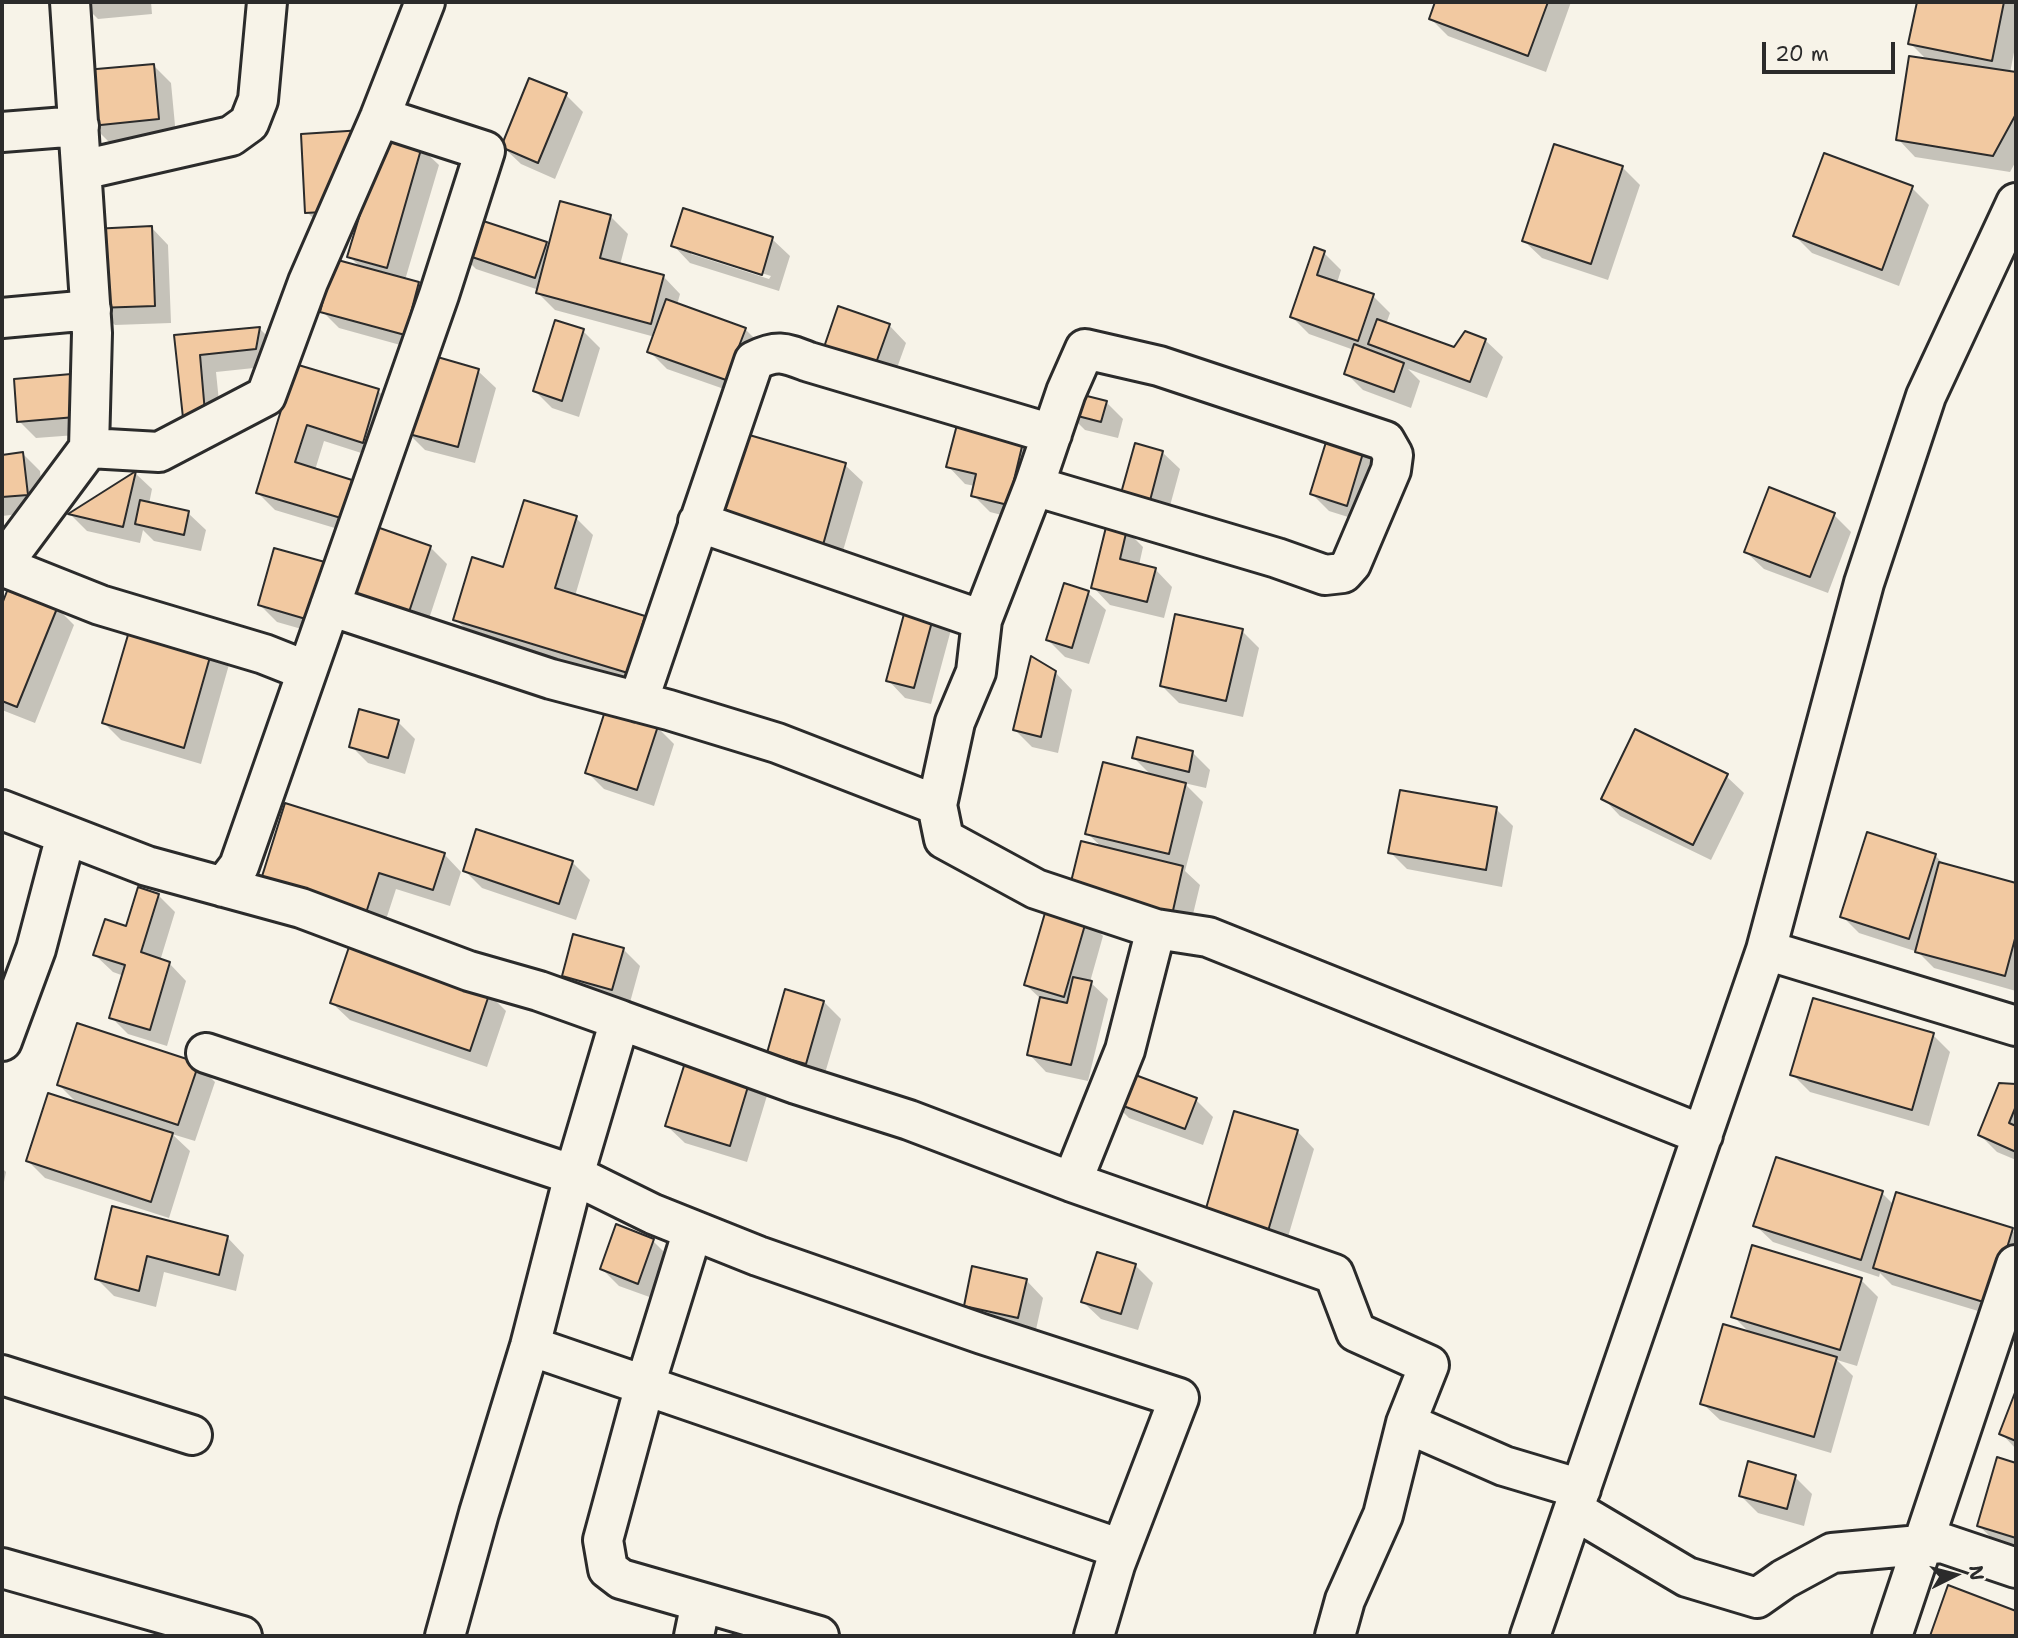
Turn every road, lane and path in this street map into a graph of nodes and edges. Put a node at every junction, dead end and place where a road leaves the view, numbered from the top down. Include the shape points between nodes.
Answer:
1 (70, 2) edge
2 (267, 2) edge
3 (425, 2) edge
4 (380, 117) junction
5 (79, 126) junction
6 (2, 132) edge
7 (82, 170) junction
8 (2016, 204) edge
9 (90, 310) junction
10 (2, 318) edge
11 (1052, 434) junction
12 (89, 448) junction
13 (1034, 486) junction
14 (698, 522) junction
15 (6, 554) edge
16 (330, 606) junction
17 (982, 620) junction
18 (307, 671) junction
19 (638, 702) junction
20 (937, 805) junction
21 (2, 810) edge
22 (66, 835) junction
23 (223, 887) junction
24 (1156, 929) junction
25 (1766, 950) junction
26 (620, 1020) junction
27 (2016, 1026) edge
28 (2, 1041) edge
29 (206, 1053) dead end
30 (1703, 1135) junction
31 (574, 1175) junction
32 (1072, 1182) junction
33 (694, 1230) junction
34 (2016, 1265) edge
35 (2010, 1303) edge
36 (530, 1346) junction
37 (2, 1375) edge
38 (645, 1385) junction
39 (1406, 1423) junction
40 (192, 1435) dead end
41 (1577, 1500) junction
42 (1923, 1545) junction
43 (1121, 1549) junction
44 (2, 1568) edge
45 (2016, 1568) edge
46 (698, 1619) edge
47 (241, 1636) edge
48 (445, 1636) edge
49 (818, 1636) edge
50 (1094, 1636) edge
51 (1335, 1636) edge
52 (1530, 1636) edge
53 (1892, 1636) edge

1 - 5 street
2 - 7 street via 258,100 249,123 231,136
3 - 4 street
4 - 12 street via 308,282 266,396 159,452
4 - 16 street via 485,151
5 - 6 street
5 - 7 street
7 - 9 street
8 - 25 street via 1922,408 1864,583
9 - 10 street
9 - 12 street
11 - 13 street
11 - 13 street via 1085,349 1159,366 1385,441 1393,455 1391,470 1351,564 1343,573 1325,575
11 - 14 street via 788,354 771,353 754,361
12 - 15 street
13 - 17 street
14 - 17 street
14 - 19 street
15 - 18 street via 100,605
16 - 18 street
16 - 19 street via 551,679
17 - 20 street via 976,672 956,722
18 - 23 street via 239,866
19 - 20 street via 777,743
20 - 24 street via 944,839 1036,889
21 - 22 street
22 - 23 street via 147,866
22 - 28 street via 36,949
23 - 26 street via 301,908 469,971 539,990
24 - 30 street via 1208,937
24 - 32 street via 1125,1050
25 - 27 street
25 - 30 street
26 - 31 street
26 - 32 street
29 - 31 street
30 - 41 street
31 - 33 street
31 - 36 street
32 - 39 street via 1334,1274 1356,1332 1429,1365
33 - 38 street
33 - 43 street via 982,1334 1179,1398
34 - 35 street
35 - 42 street
36 - 38 street
36 - 48 street
37 - 40 street
38 - 43 street
38 - 46 street via 603,1540 608,1569
39 - 41 street
39 - 51 street via 1382,1515 1345,1600
41 - 42 street via 1687,1577 1758,1598 1832,1553
41 - 52 street
42 - 45 street via 1942,1543
42 - 53 street
43 - 50 street
44 - 47 street
46 - 49 street

